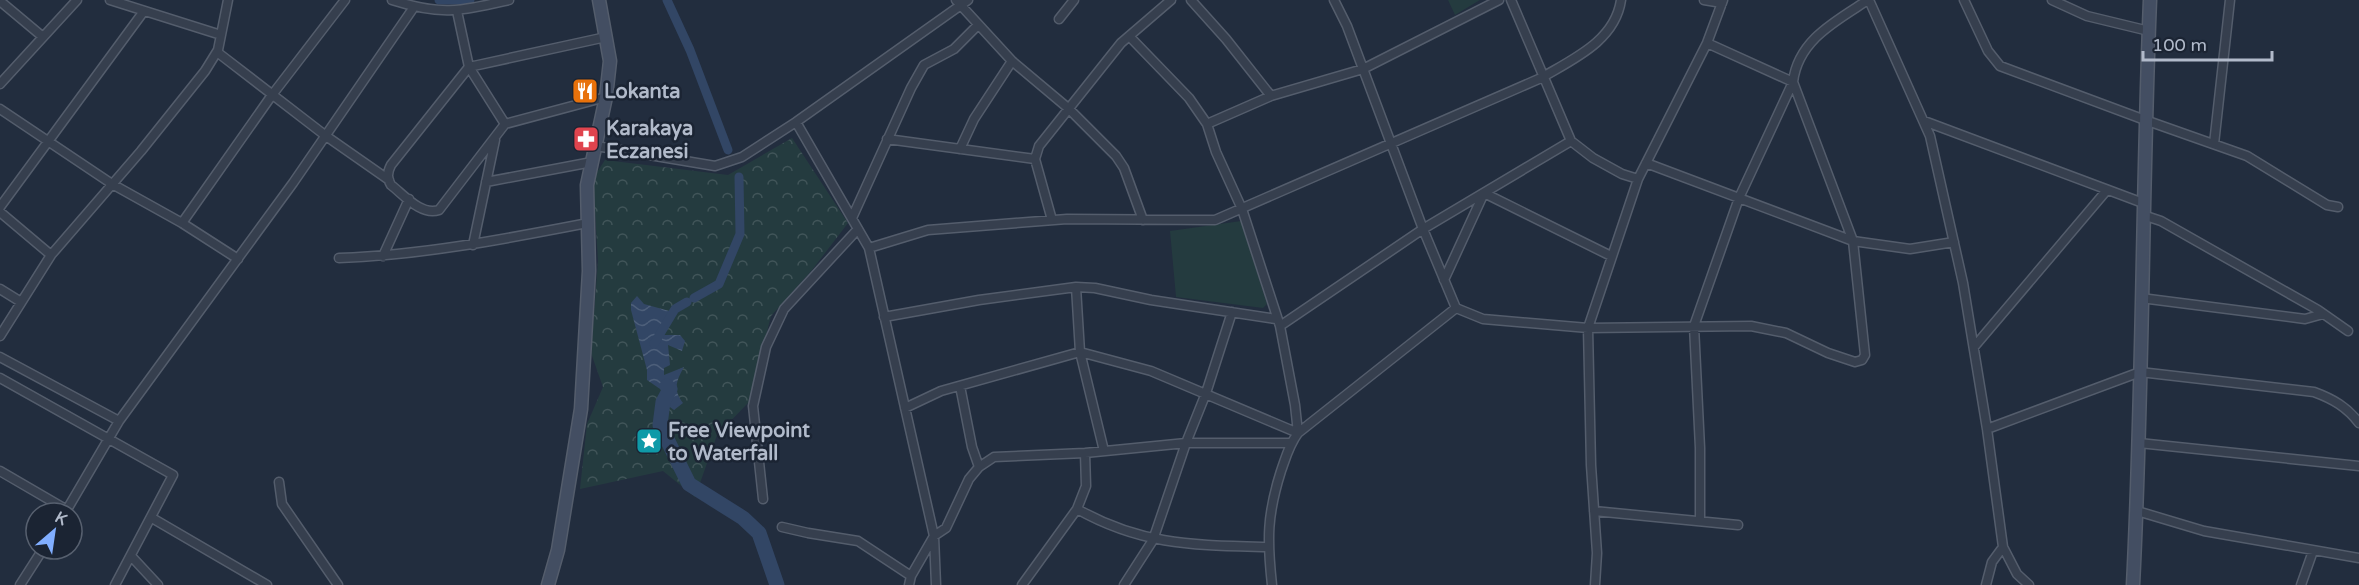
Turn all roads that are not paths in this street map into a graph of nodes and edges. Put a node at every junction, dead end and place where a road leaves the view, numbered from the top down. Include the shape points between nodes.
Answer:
1 (76, 0) edge
2 (110, 0) edge
3 (228, 0) edge
4 (345, 0) edge
5 (392, 0) edge
6 (509, 0) edge
7 (599, 0) edge
8 (1074, 0) edge
9 (1171, 0) edge
10 (1191, 0) edge
11 (1334, 0) edge
12 (1499, 0) edge
13 (1510, 0) edge
14 (1621, 0) edge
15 (1704, 0) edge
16 (1868, 0) edge
17 (1964, 0) edge
18 (2052, 0) edge
19 (2150, 0) edge
20 (2230, 0) edge
21 (0, 1) edge
22 (962, 2) edge
23 (1722, 2) edge
24 (414, 7) junction
25 (144, 11) junction
26 (457, 11) junction
27 (1059, 19) dead end
28 (978, 25) junction
29 (2149, 31) junction
30 (221, 35) junction
31 (1129, 36) junction
32 (43, 37) junction
33 (606, 37) junction
34 (1707, 43) junction
35 (217, 52) junction
36 (1012, 61) junction
37 (469, 67) junction
38 (1363, 69) junction
39 (1543, 77) junction
40 (1793, 82) junction
41 (0, 84) edge
42 (272, 95) junction
43 (1271, 96) junction
44 (606, 97) junction
45 (1068, 108) junction
46 (0, 109) edge
47 (2145, 120) junction
48 (1923, 121) junction
49 (796, 122) junction
50 (505, 124) junction
51 (1207, 124) junction
52 (326, 136) junction
53 (496, 136) junction
54 (888, 139) junction
55 (48, 141) junction
56 (1570, 141) junction
57 (1391, 143) junction
58 (2214, 144) junction
59 (596, 146) junction
60 (960, 149) junction
61 (1035, 159) junction
62 (592, 162) junction
63 (1646, 163) junction
64 (1638, 179) junction
65 (389, 180) junction
66 (486, 182) junction
67 (112, 184) junction
68 (2107, 190) junction
69 (1484, 193) junction
70 (1739, 198) junction
71 (410, 200) junction
72 (0, 207) edge
73 (2338, 207) dead end
74 (1242, 209) junction
75 (2143, 209) junction
76 (0, 212) edge
77 (852, 218) junction
78 (1143, 219) junction
79 (1052, 220) junction
80 (182, 223) junction
81 (588, 223) junction
82 (858, 229) junction
83 (1423, 229) junction
84 (1853, 241) junction
85 (1954, 242) junction
86 (472, 245) junction
87 (869, 248) junction
88 (51, 255) junction
89 (383, 256) junction
90 (1611, 256) junction
91 (339, 258) dead end
92 (238, 259) junction
93 (1444, 280) junction
94 (1076, 287) junction
95 (0, 289) edge
96 (2141, 298) junction
97 (21, 302) junction
98 (1456, 308) junction
99 (1232, 312) junction
100 (2323, 314) junction
101 (884, 317) junction
102 (1278, 322) junction
103 (1694, 326) junction
104 (1588, 328) junction
105 (2348, 331) dead end
106 (0, 336) edge
107 (1974, 347) junction
108 (1080, 352) junction
109 (0, 357) edge
110 (2140, 372) junction
111 (0, 378) edge
112 (960, 386) junction
113 (1206, 393) junction
114 (905, 408) junction
115 (118, 421) junction
116 (2359, 423) edge
117 (1987, 429) junction
118 (1298, 433) junction
119 (108, 439) junction
120 (1186, 443) junction
121 (1290, 443) junction
122 (2139, 443) junction
123 (1104, 451) junction
124 (1085, 453) junction
125 (2359, 466) edge
126 (979, 467) junction
127 (0, 471) edge
128 (279, 482) dead end
129 (764, 499) dead end
130 (50, 501) edge
131 (72, 501) edge
132 (1077, 509) junction
133 (1594, 511) junction
134 (2137, 511) junction
135 (152, 518) junction
136 (1700, 521) junction
137 (1738, 525) dead end
138 (782, 527) dead end
139 (934, 536) junction
140 (1153, 540) junction
141 (1268, 547) junction
142 (2002, 547) junction
143 (2313, 551) junction
144 (131, 556) junction
145 (2359, 558) edge
146 (35, 561) edge
147 (910, 580) edge
148 (20, 585) edge
149 (115, 585) edge
150 (158, 585) edge
151 (267, 585) edge
152 (338, 585) edge
153 (548, 585) edge
154 (936, 585) edge
155 (1022, 585) edge
156 (1124, 585) edge
157 (1272, 585) edge
158 (1595, 585) edge
159 (1986, 585) edge
160 (2029, 585) edge
161 (2133, 585) edge
162 (2301, 585) edge

1 - 32 street
2 - 25 street
3 - 30 street
4 - 42 street
5 - 24 street
6 - 26 street
7 - 33 street
8 - 27 street
9 - 31 street
10 - 43 street
11 - 38 street
12 - 38 street
13 - 39 street
14 - 39 street via 1617,19 1606,33 1586,52
15 - 23 street
16 - 40 street via 1819,33 1802,55
16 - 48 street
17 - 47 street via 1988,51 2000,66
18 - 29 street via 2086,16
19 - 29 street
20 - 58 street
21 - 32 street
22 - 28 street
22 - 49 street
23 - 34 street
24 - 26 street
24 - 52 street
25 - 30 street
25 - 55 street
26 - 37 street
28 - 36 street
28 - 54 street via 954,49 924,65
29 - 47 street
30 - 35 street
31 - 45 street
31 - 51 street via 1189,98
32 - 41 street
33 - 37 street
33 - 44 street via 610,61
34 - 40 street
34 - 63 street
35 - 42 street
35 - 67 street
36 - 45 street
36 - 60 street via 974,119
37 - 50 street
37 - 65 street via 391,165
38 - 43 street
38 - 57 street
39 - 56 street
39 - 57 street
40 - 70 street
40 - 84 street
42 - 52 street
42 - 80 street
43 - 51 street
44 - 50 street
44 - 59 street
45 - 61 street via 1039,146
45 - 78 street via 1120,162
46 - 55 street
47 - 58 street
47 - 75 street
48 - 68 street
48 - 85 street via 1930,136
49 - 59 street via 742,157 715,166
49 - 77 street
50 - 53 street
51 - 74 street
52 - 65 street
52 - 92 street
53 - 66 street
53 - 71 street via 439,210 428,212
54 - 60 street
54 - 77 street
55 - 67 street
55 - 72 street
56 - 64 street via 1593,158
56 - 69 street
57 - 74 street
57 - 83 street
58 - 73 street via 2247,156 2327,205
59 - 62 street
60 - 61 street
61 - 79 street
62 - 66 street
62 - 81 street via 587,185
63 - 64 street
63 - 70 street
64 - 90 street
65 - 71 street
66 - 86 street
67 - 80 street
67 - 88 street
68 - 75 street
68 - 107 street
69 - 83 street
69 - 90 street
69 - 93 street
70 - 84 street
70 - 103 street
71 - 89 street
74 - 78 street via 1215,220
74 - 102 street
75 - 96 street
75 - 100 street
76 - 88 street
77 - 82 street
78 - 79 street
79 - 87 street via 928,230
80 - 92 street
81 - 86 street
81 - 153 street via 581,409 558,550
82 - 87 street
82 - 129 street via 784,309 766,348 753,406
83 - 93 street
83 - 102 street
84 - 85 street via 1910,249
84 - 103 street via 1865,355 1862,360 1855,362 1828,353 1786,333 1751,326
85 - 107 street
86 - 89 street
87 - 101 street
88 - 97 street
89 - 91 street
90 - 104 street
92 - 115 street
93 - 98 street
94 - 99 street
94 - 101 street
94 - 108 street
95 - 97 street
96 - 100 street via 2305,319
96 - 110 street
97 - 106 street
98 - 104 street via 1483,318
98 - 118 street
99 - 102 street
99 - 113 street
100 - 105 street
101 - 114 street
102 - 118 street
103 - 104 street
103 - 136 street
104 - 133 street
107 - 117 street
108 - 112 street
108 - 113 street via 1151,371
108 - 123 street
109 - 115 street
110 - 116 street via 2314,392 2337,402
110 - 117 street
110 - 122 street
111 - 119 street
112 - 114 street
112 - 126 street
113 - 118 street
113 - 120 street
114 - 139 street
115 - 119 street
117 - 142 street
118 - 121 street
119 - 131 street
119 - 135 street via 173,475
120 - 121 street
120 - 123 street
120 - 140 street
121 - 141 street via 1274,492
122 - 125 street
122 - 134 street
123 - 124 street
124 - 126 street via 1002,455
124 - 132 street via 1086,486
126 - 139 street via 969,479 946,528
127 - 130 street
128 - 152 street via 282,504
132 - 140 street via 1105,525
132 - 155 street
133 - 136 street
133 - 158 street
134 - 143 street via 2204,531
134 - 161 street
135 - 144 street
135 - 151 street
136 - 137 street
138 - 147 street via 858,541
139 - 147 street
139 - 154 street
140 - 141 street
140 - 156 street
141 - 157 street
142 - 159 street via 1992,562
142 - 160 street via 2017,574
143 - 145 street
143 - 162 street
144 - 149 street
144 - 150 street
146 - 148 street

